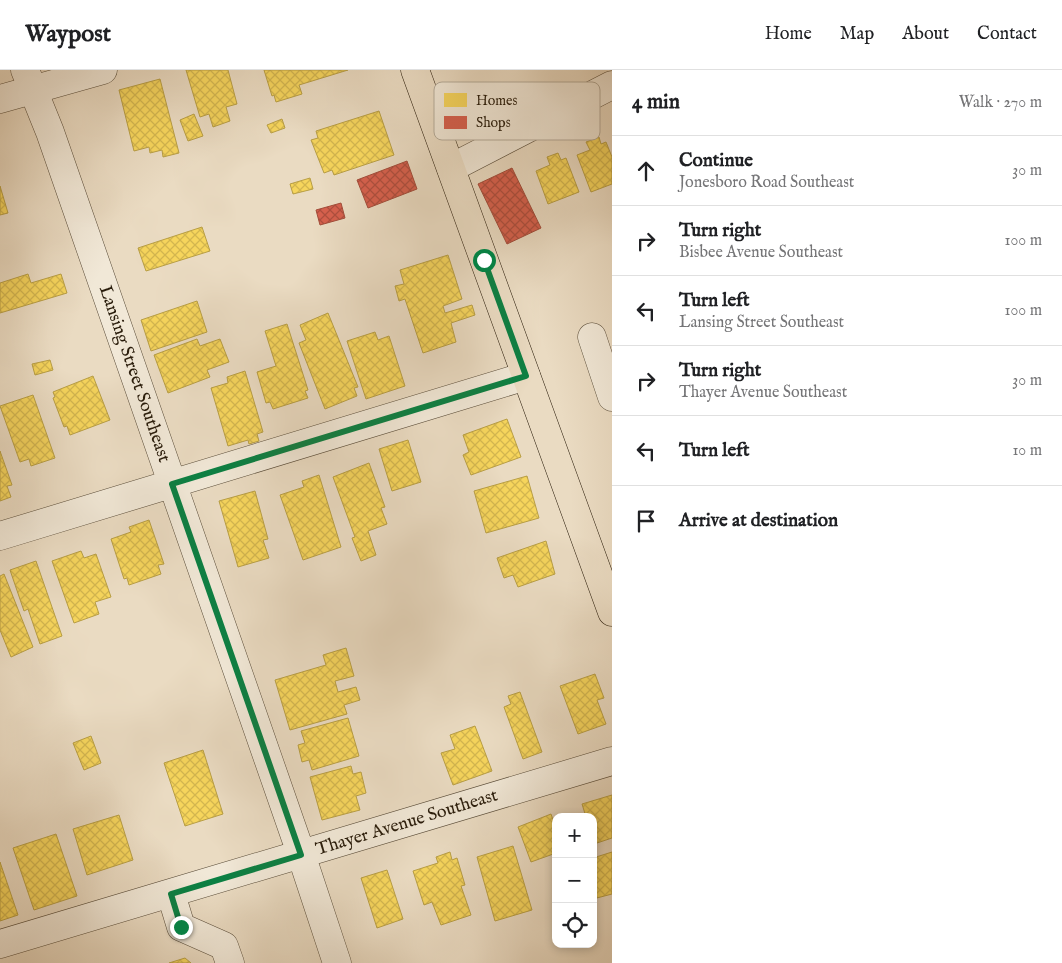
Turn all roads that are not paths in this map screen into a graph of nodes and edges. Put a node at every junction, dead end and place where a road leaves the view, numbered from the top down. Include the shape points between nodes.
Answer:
1 (103, 70) edge
2 (415, 70) edge
3 (28, 80) edge
4 (612, 85) edge
5 (600, 91) edge
6 (0, 99) edge
7 (434, 122) edge
8 (441, 140) edge
9 (505, 140) edge
10 (451, 168) junction
11 (592, 337) dead end
12 (526, 376) junction
13 (612, 397) edge
14 (172, 484) junction
15 (0, 536) edge
16 (612, 612) edge
17 (612, 761) edge
18 (301, 855) junction
19 (171, 894) junction
20 (0, 944) edge
21 (230, 963) edge
22 (337, 963) edge

1 - 3 street
2 - 7 main road
3 - 6 street
3 - 14 street, Lansing Street Southeast via 50,132
4 - 5 street
8 - 10 main road
9 - 10 street
10 - 12 main road
11 - 13 street
12 - 14 street
12 - 16 main road
14 - 15 street
14 - 18 street, Lansing Street Southeast
17 - 18 street, Thayer Avenue Southeast
18 - 19 street, Thayer Avenue Southeast
18 - 22 street, Lansing Street Southeast
19 - 20 street, Thayer Avenue Southeast
19 - 21 street via 181,927 224,946

